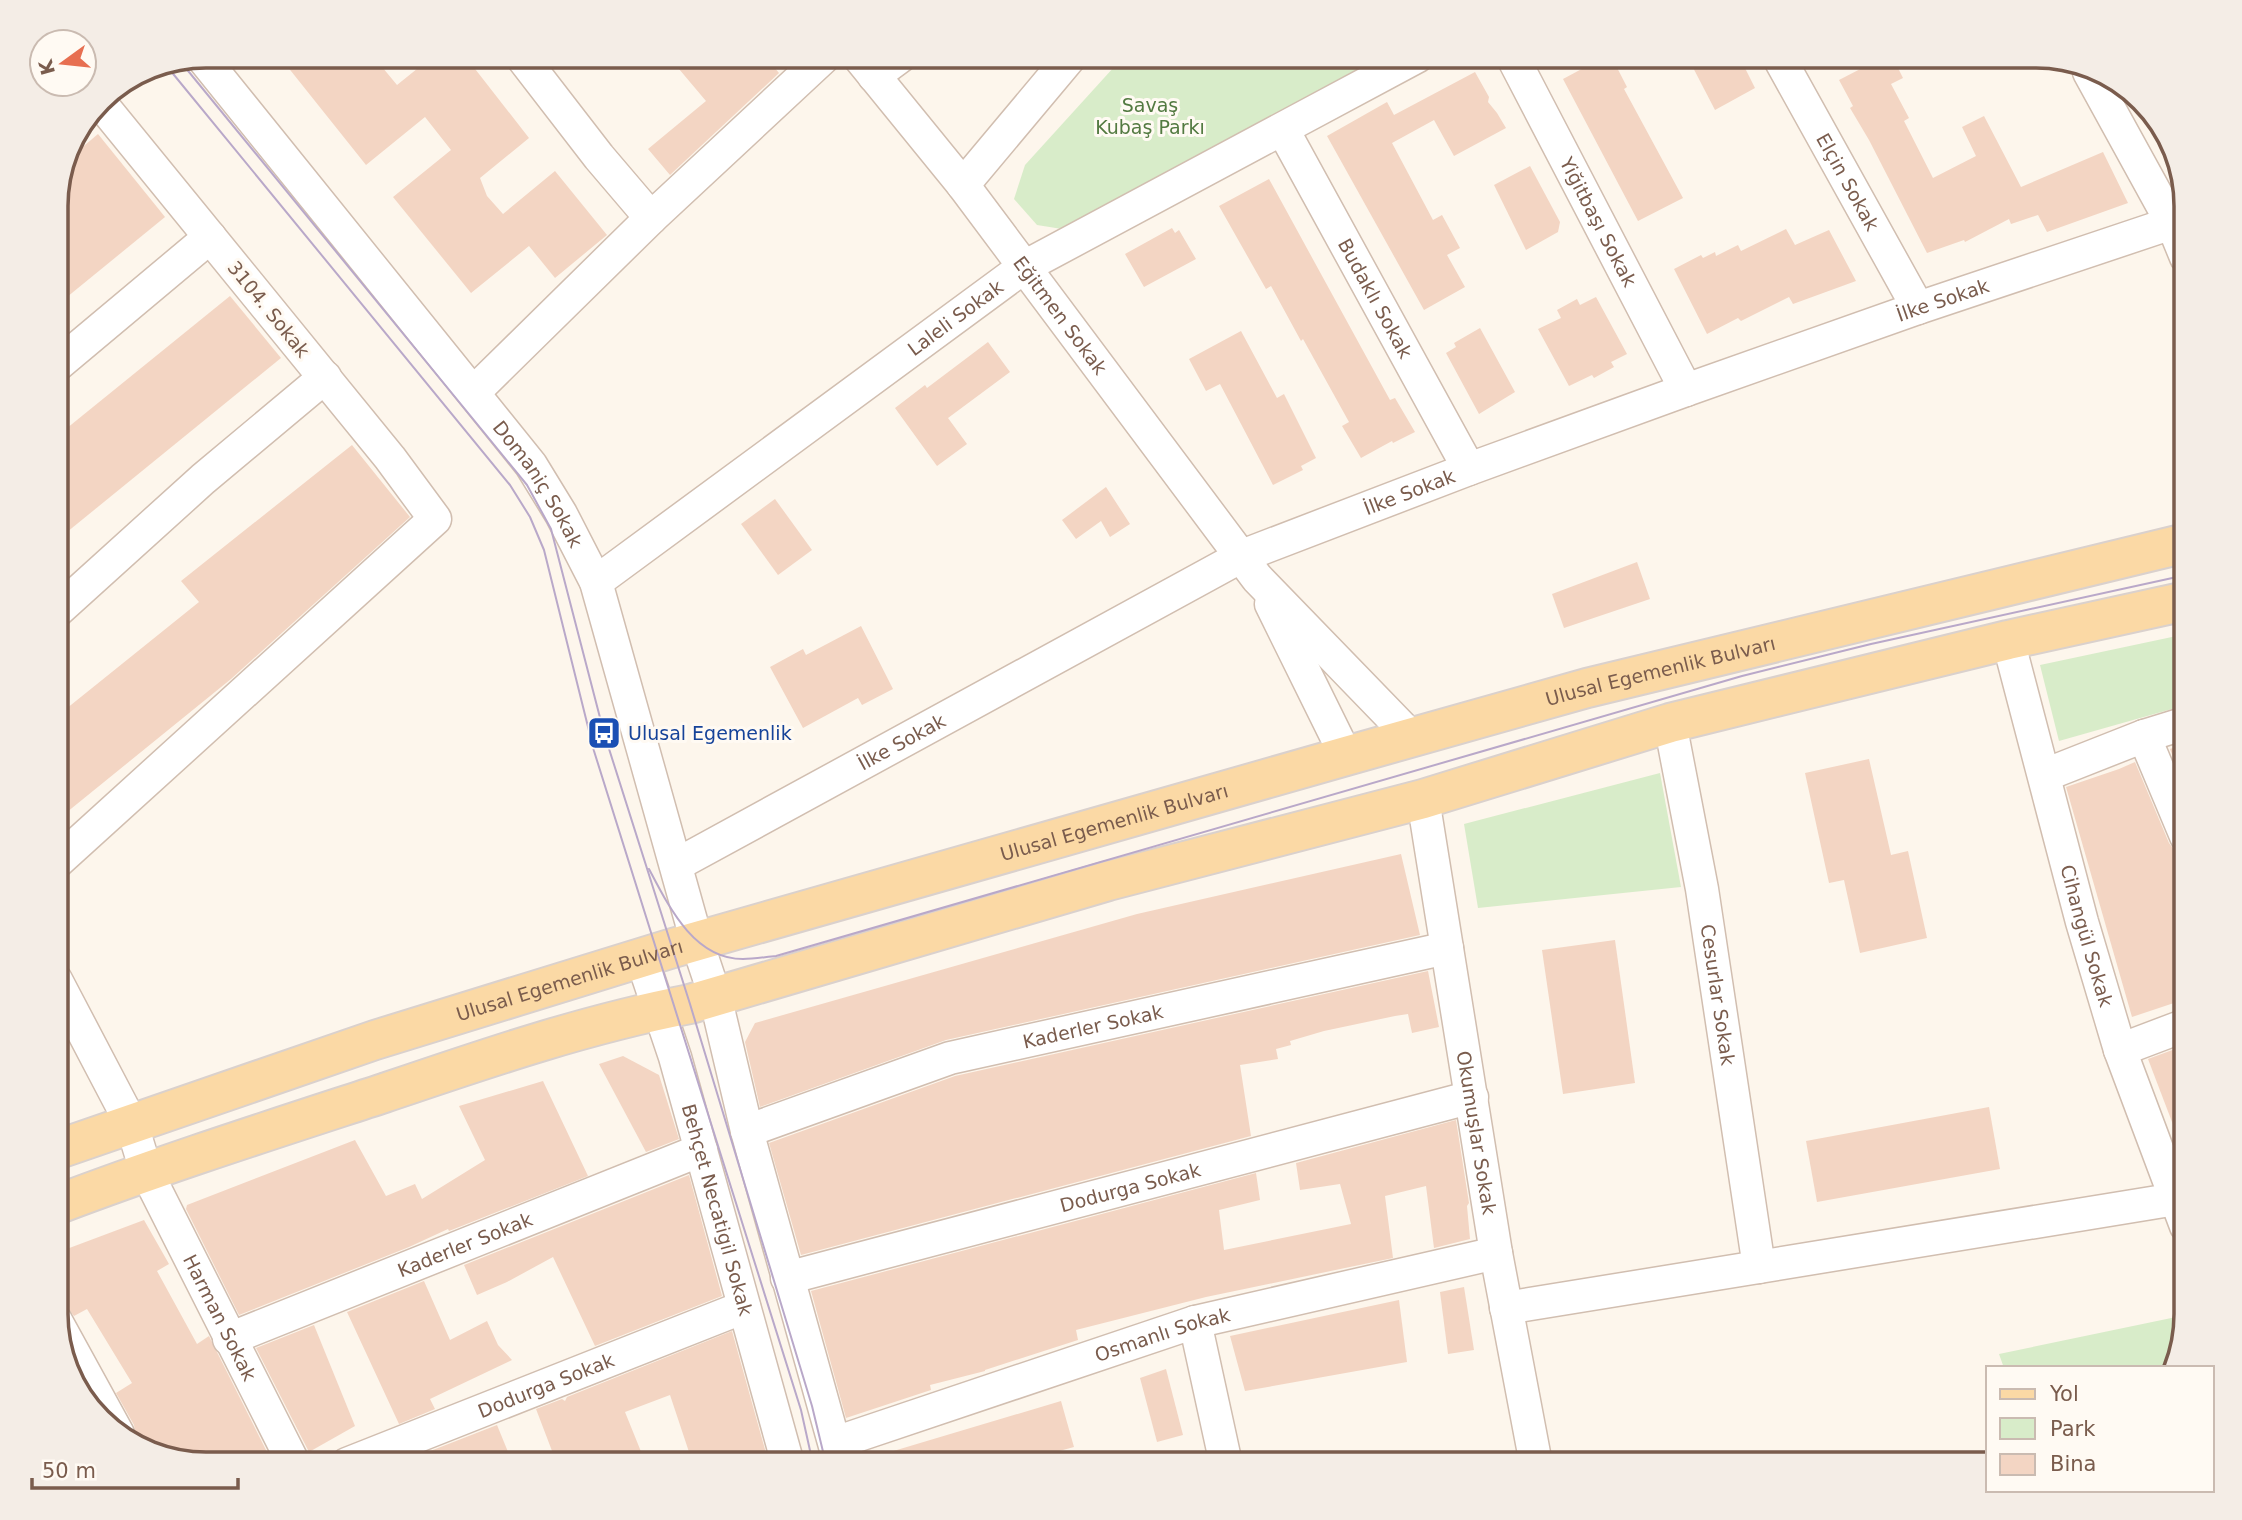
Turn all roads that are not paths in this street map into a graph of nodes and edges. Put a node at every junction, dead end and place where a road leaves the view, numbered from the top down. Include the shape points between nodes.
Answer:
1 (211, 68) edge
2 (530, 68) edge
3 (812, 68) edge
4 (868, 68) edge
5 (1061, 68) edge
6 (1396, 68) edge
7 (1518, 68) edge
8 (1785, 68) edge
9 (2095, 82) edge
10 (107, 111) edge
11 (1283, 130) junction
12 (963, 185) junction
13 (2174, 212) edge
14 (651, 218) junction
15 (2174, 222) edge
16 (210, 237) junction
17 (1024, 267) junction
18 (1918, 308) junction
19 (69, 355) edge
20 (325, 377) junction
21 (1686, 390) junction
22 (474, 392) junction
23 (1469, 469) junction
24 (2174, 546) edge
25 (1250, 567) junction
26 (596, 582) junction
27 (69, 600) edge
28 (2174, 604) edge
29 (2008, 640) junction
30 (1670, 723) junction
31 (2174, 727) edge
32 (2144, 736) junction
33 (1412, 738) junction
34 (1346, 756) junction
35 (2045, 775) junction
36 (1423, 799) junction
37 (2174, 807) edge
38 (69, 851) edge
39 (676, 865) junction
40 (697, 942) junction
41 (1447, 948) junction
42 (642, 958) junction
43 (715, 996) junction
44 (69, 1005) edge
45 (660, 1009) junction
46 (2174, 1030) edge
47 (2120, 1050) junction
48 (1472, 1097) junction
49 (132, 1125) junction
50 (747, 1132) junction
51 (69, 1146) edge
52 (701, 1150) junction
53 (146, 1171) junction
54 (2174, 1194) edge
55 (69, 1200) edge
56 (2174, 1214) edge
57 (1496, 1253) junction
58 (1759, 1267) junction
59 (787, 1278) junction
60 (744, 1307) junction
61 (1506, 1308) junction
62 (1195, 1322) junction
63 (229, 1339) junction
64 (76, 1357) edge
65 (100, 1401) edge
66 (288, 1452) edge
67 (377, 1452) edge
68 (778, 1452) edge
69 (838, 1452) edge
70 (841, 1452) edge
71 (1223, 1452) edge
72 (1534, 1452) edge

1 - 22 street, Domaniç Sokak
2 - 14 street
3 - 14 street
4 - 12 street, Eğitmen Sokak
5 - 12 street
6 - 11 street, Laleli Sokak
7 - 21 street, Yiğitbaşı Sokak
8 - 18 street, Elçin Sokak
9 - 13 street
10 - 16 street, 3104. Sokak
11 - 17 street, Laleli Sokak
11 - 23 street, Budaklı Sokak
12 - 17 street, Eğitmen Sokak
14 - 22 street
15 - 18 street, İlke Sokak
16 - 19 street
16 - 20 street, 3104. Sokak
17 - 25 street, Eğitmen Sokak
17 - 26 street, Laleli Sokak
18 - 21 street, İlke Sokak
20 - 27 street
20 - 38 street, 3104. Sokak via 435,519
21 - 23 street, İlke Sokak
22 - 26 street, Domaniç Sokak via 531,465
23 - 25 street, İlke Sokak
24 - 33 main road, Ulusal Egemenlik Bulvarı via 1587,688
25 - 33 street, Eğitmen Sokak
25 - 34 street, Eğitmen Sokak
25 - 39 street, İlke Sokak
26 - 39 street, Domaniç Sokak
28 - 29 main road
29 - 30 main road
29 - 35 street, Cihangül Sokak
30 - 36 main road
30 - 58 street, Cesurlar Sokak via 1702,889
31 - 32 street
32 - 35 street
32 - 37 street
33 - 34 main road, Ulusal Egemenlik Bulvarı
34 - 40 main road, Ulusal Egemenlik Bulvarı
35 - 47 street, Cihangül Sokak
36 - 41 street, Okumuşlar Sokak
36 - 43 main road via 1108,881
39 - 40 street, Domaniç Sokak
40 - 42 main road, Ulusal Egemenlik Bulvarı
40 - 43 street, Domaniç Sokak
41 - 48 street, Okumuşlar Sokak
41 - 50 street, Kaderler Sokak via 950,1058
42 - 45 street, Behçet Necatigil Sokak
42 - 49 main road, Ulusal Egemenlik Bulvarı via 375,1040
43 - 45 main road
43 - 50 street, Domaniç Sokak
44 - 49 street, Harman Sokak
45 - 52 street, Behçet Necatigil Sokak
45 - 53 main road via 507,1052
46 - 47 street
47 - 54 street, Cihangül Sokak
48 - 57 street, Okumuşlar Sokak
48 - 59 street, Dodurga Sokak
49 - 51 main road, Ulusal Egemenlik Bulvarı
49 - 53 street, Harman Sokak
50 - 59 street, Domaniç Sokak
52 - 60 street, Behçet Necatigil Sokak
52 - 63 street, Kaderler Sokak
53 - 55 main road
53 - 63 street, Harman Sokak
56 - 58 street
57 - 61 street, Okumuşlar Sokak
57 - 62 street, Osmanlı Sokak
58 - 61 street
59 - 69 street, Domaniç Sokak
60 - 67 street, Dodurga Sokak
60 - 68 street, Behçet Necatigil Sokak
61 - 72 street, Okumuşlar Sokak
62 - 70 street, Osmanlı Sokak
62 - 71 street
63 - 66 street, Harman Sokak
64 - 65 street

